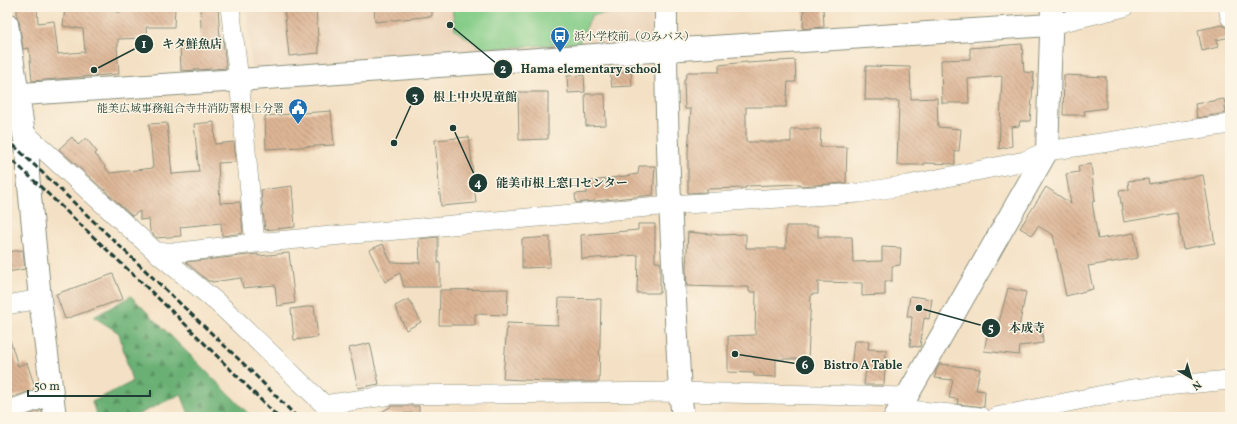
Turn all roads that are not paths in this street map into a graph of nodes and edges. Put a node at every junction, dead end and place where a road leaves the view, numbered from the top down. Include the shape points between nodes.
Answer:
1 (230, 7) edge
2 (666, 7) edge
3 (1124, 7) edge
4 (1228, 7) edge
5 (1051, 16) edge
6 (1230, 17) edge
7 (7, 24) edge
8 (666, 50) junction
9 (239, 80) junction
10 (13, 94) edge
11 (1230, 124) edge
12 (24, 132) junction
13 (1047, 151) junction
14 (670, 205) junction
15 (255, 243) junction
16 (156, 252) junction
17 (40, 299) junction
18 (7, 305) edge
19 (1230, 380) edge
20 (680, 392) junction
21 (52, 395) junction
22 (901, 407) edge
23 (7, 411) edge
24 (331, 411) edge
25 (55, 417) edge
26 (683, 417) edge
27 (981, 417) edge
28 (996, 417) edge

1 - 9 street
2 - 8 street
3 - 5 street
4 - 6 street
5 - 8 street
5 - 13 street
7 - 10 street
8 - 9 street
8 - 14 street
9 - 10 street
9 - 15 street
10 - 12 street
11 - 13 street
12 - 16 street
12 - 17 street
13 - 14 street via 1025,161 859,193
13 - 22 street
14 - 15 street
14 - 20 street
15 - 16 street via 181,252
16 - 24 street via 219,304
17 - 18 street
17 - 21 street
19 - 28 street via 1132,390
20 - 22 street
20 - 24 street via 391,395
20 - 26 street
21 - 23 street
21 - 25 street
22 - 27 street

